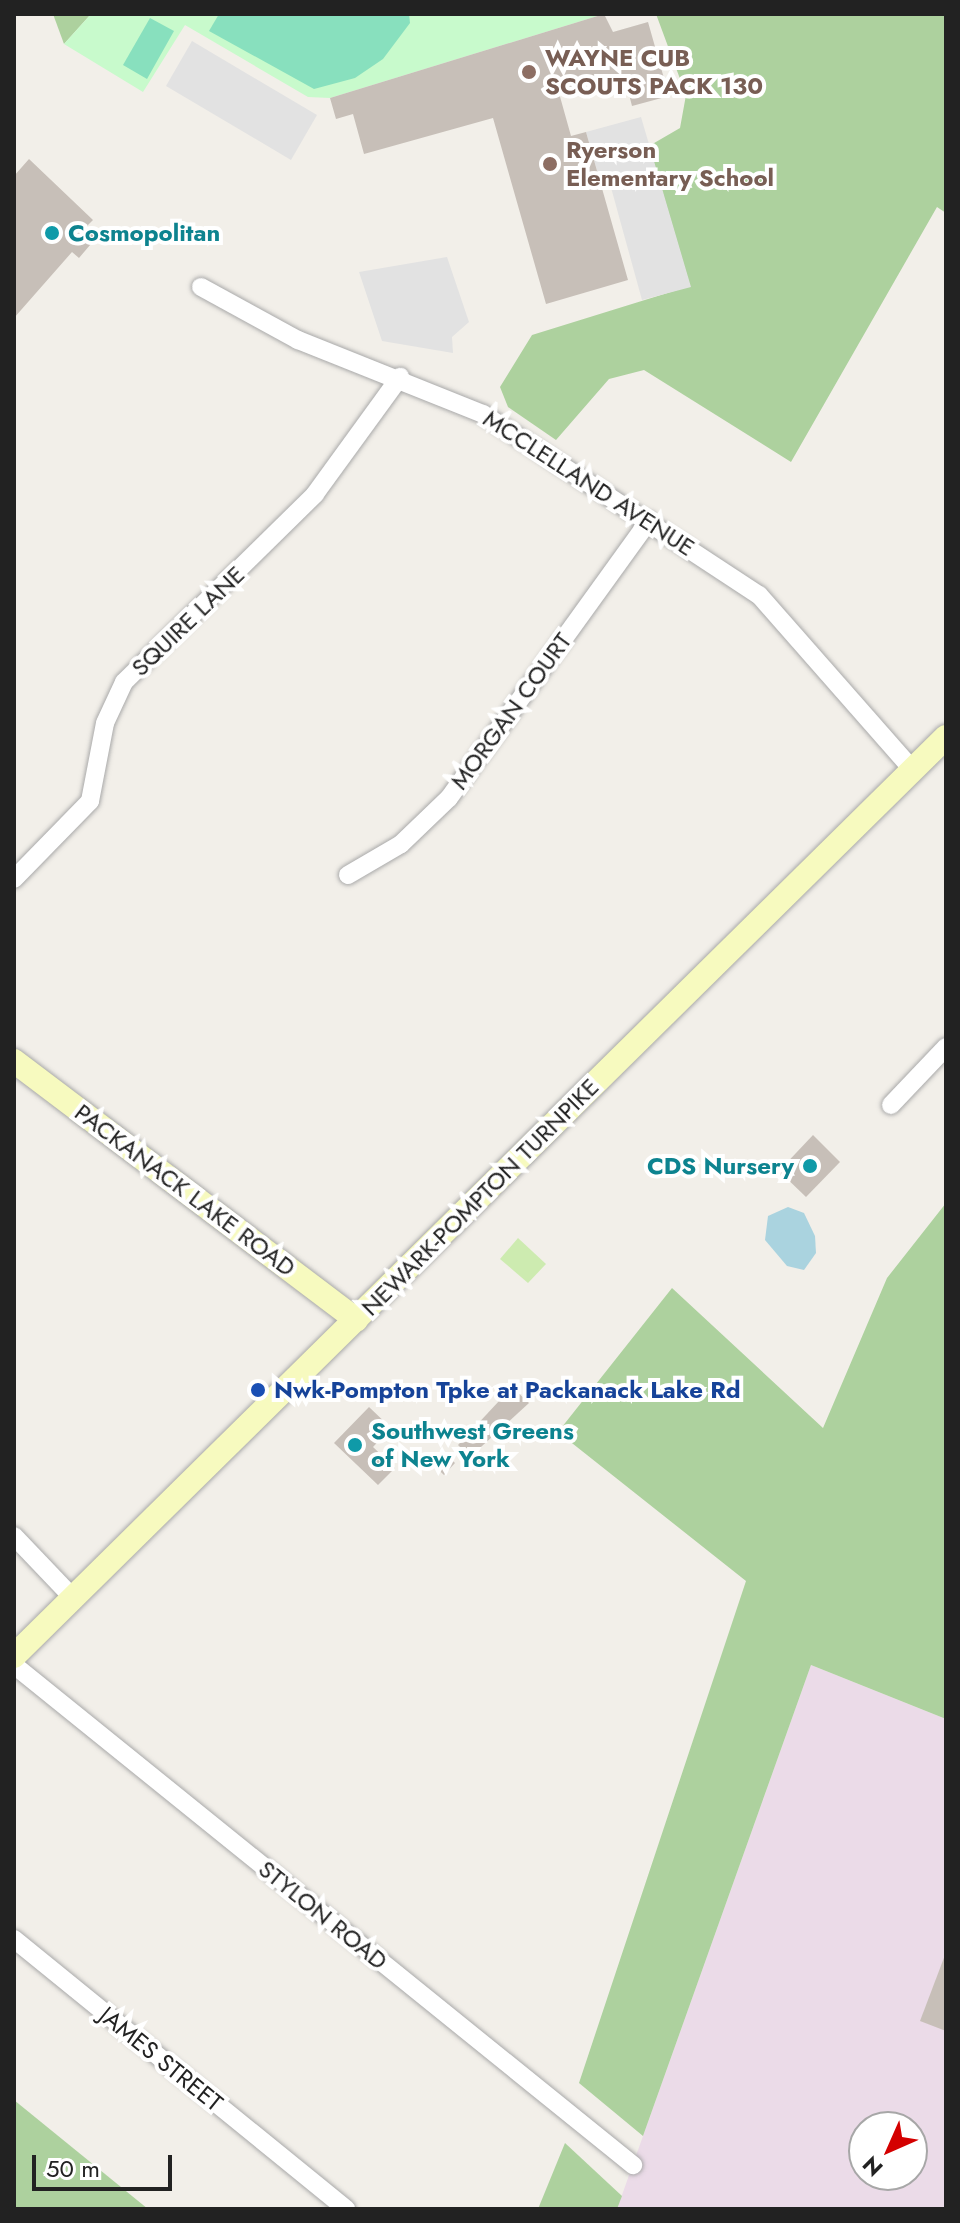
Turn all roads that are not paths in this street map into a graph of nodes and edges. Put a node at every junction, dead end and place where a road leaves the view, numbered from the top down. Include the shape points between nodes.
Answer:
1 (201, 287) dead end
2 (400, 377) junction
3 (649, 521) junction
4 (946, 737) edge
5 (913, 770) junction
6 (348, 875) dead end
7 (14, 879) edge
8 (946, 1047) edge
9 (14, 1061) edge
10 (891, 1105) dead end
11 (356, 1320) junction
12 (14, 1536) edge
13 (73, 1598) junction
14 (14, 1656) edge
15 (14, 1665) edge
16 (14, 1939) edge
17 (633, 2165) dead end
18 (346, 2209) edge

1 - 2 street, MCCLELLAND AVENUE via 298,340
2 - 3 street, MCCLELLAND AVENUE via 483,414
2 - 7 street, SQUIRE LANE via 315,494 124,682 105,723 90,801
3 - 5 street, MCCLELLAND AVENUE via 780,612
3 - 6 street, MORGAN COURT via 449,798 401,844
4 - 5 main road, NEWARK-POMPTON TURNPIKE
5 - 11 main road, NEWARK-POMPTON TURNPIKE
8 - 10 street
9 - 11 main road, PACKANACK LAKE ROAD
11 - 13 main road, NEWARK-POMPTON TURNPIKE
12 - 13 street
13 - 14 main road, NEWARK-POMPTON TURNPIKE
15 - 17 street, STYLON ROAD
16 - 18 street, JAMES STREET

